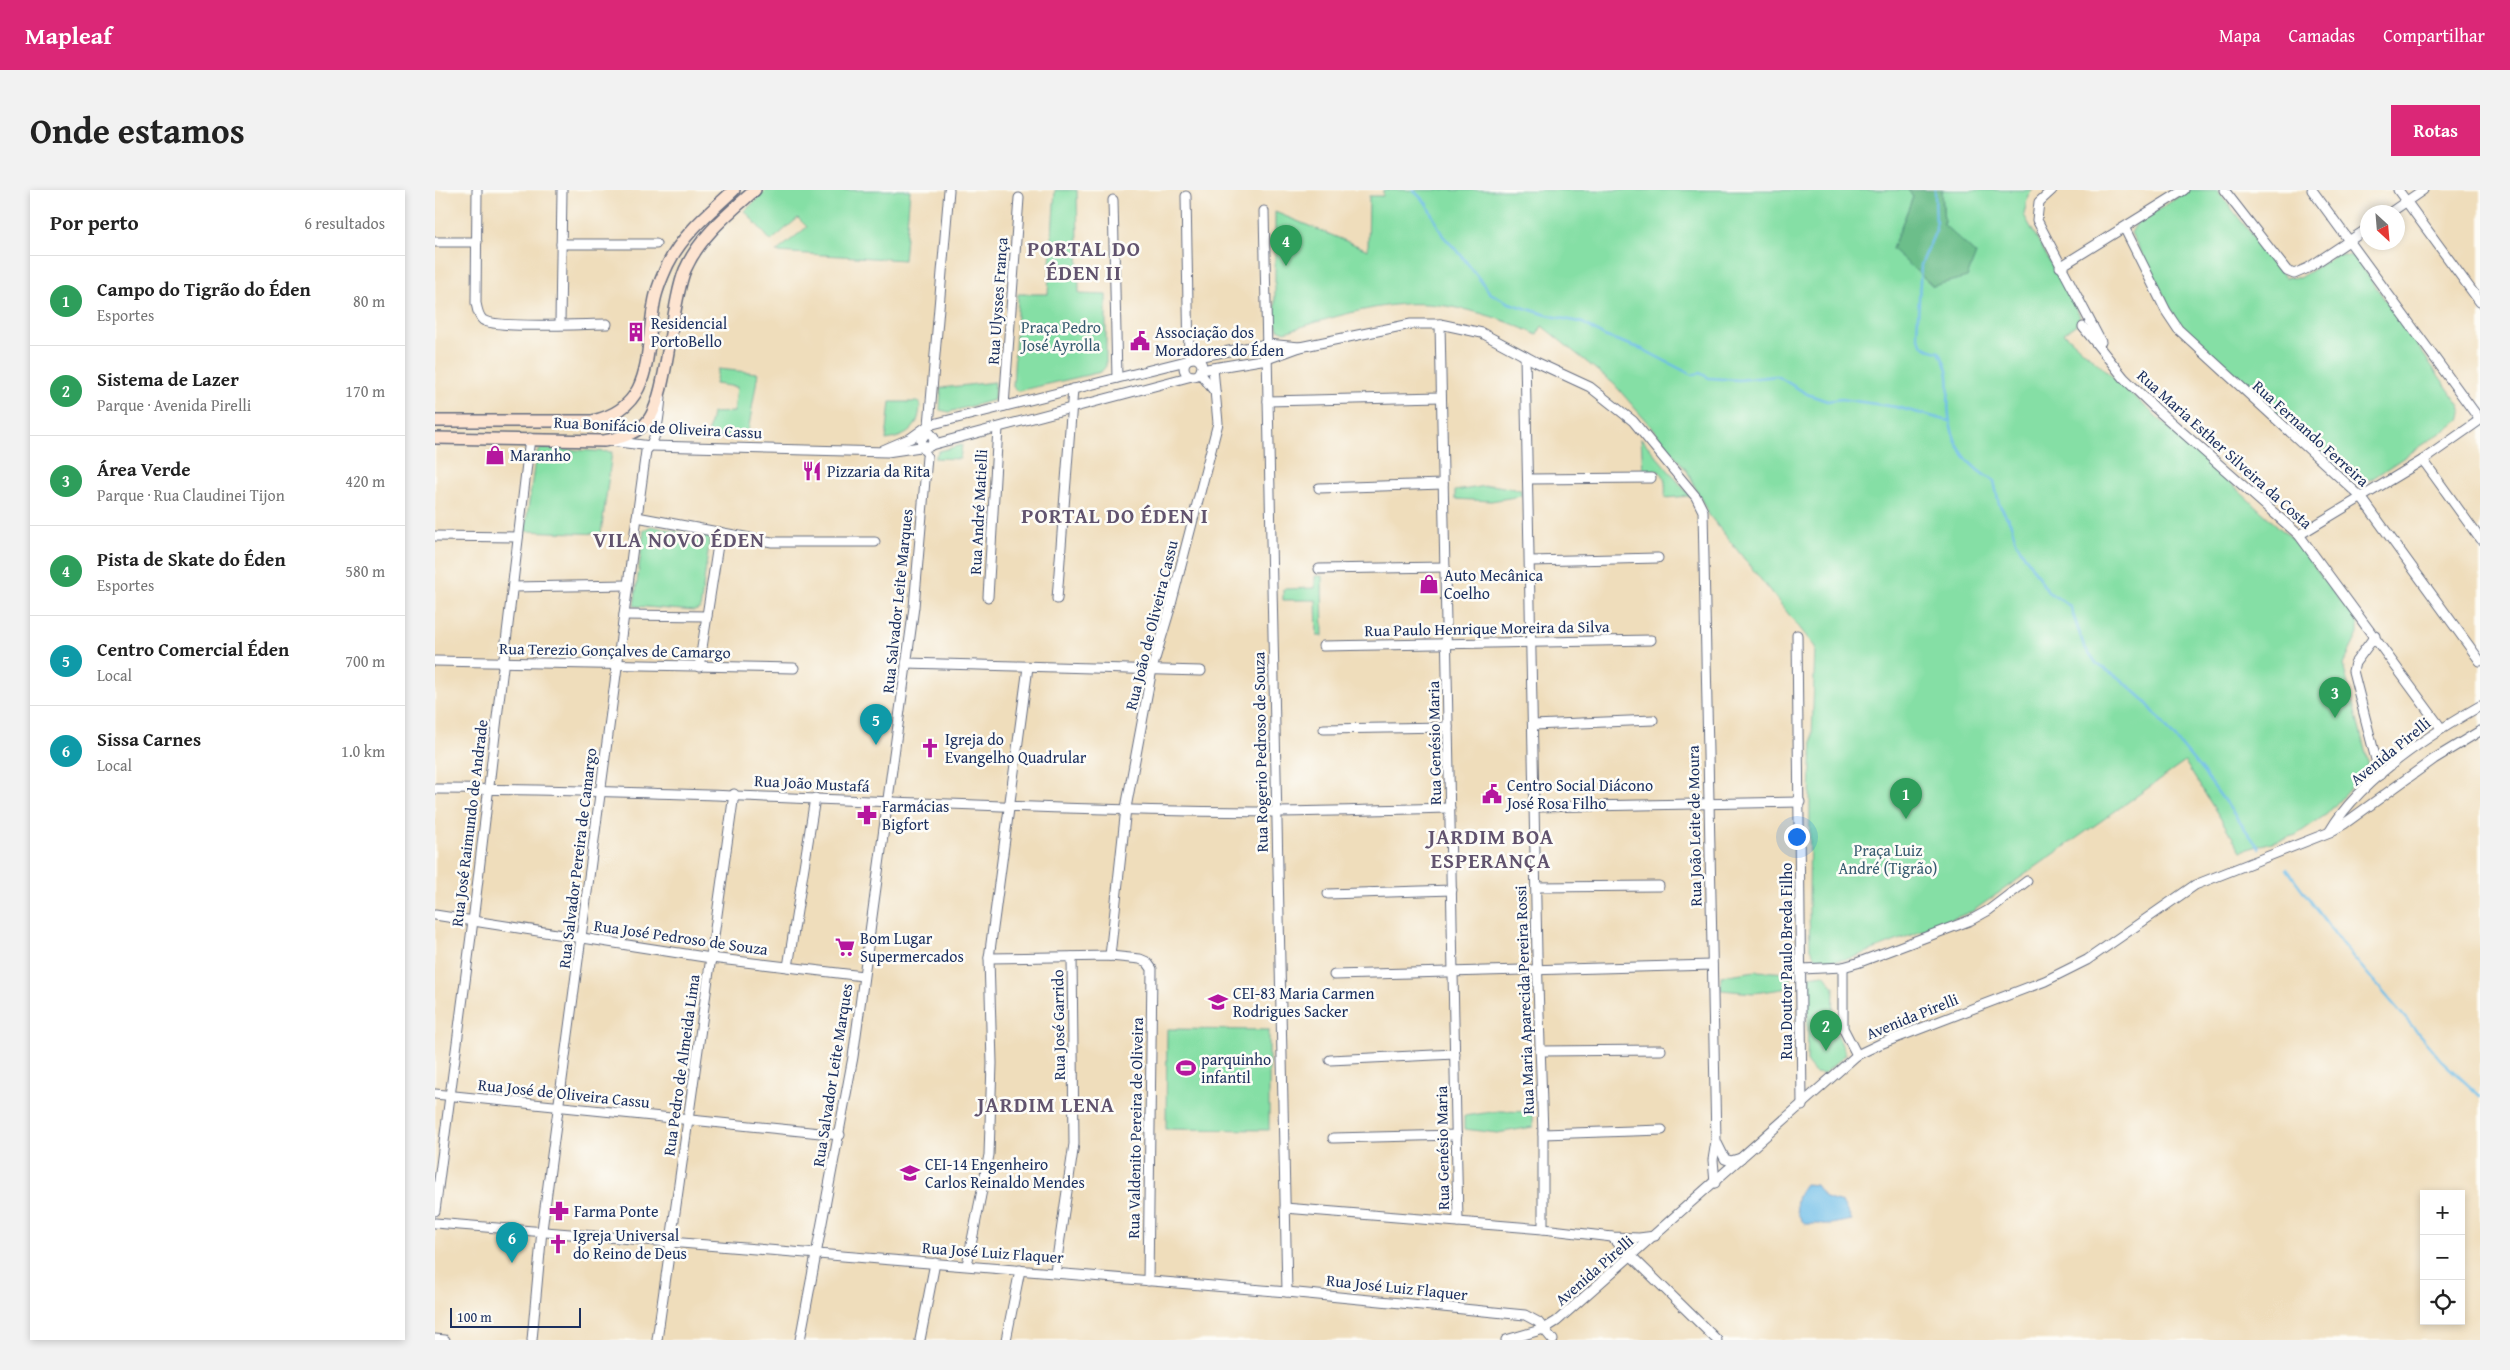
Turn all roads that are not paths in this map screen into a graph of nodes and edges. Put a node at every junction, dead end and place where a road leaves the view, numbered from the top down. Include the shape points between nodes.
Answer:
1 (477, 190) edge
2 (562, 190) edge
3 (734, 190) edge
4 (755, 190) edge
5 (949, 190) edge
6 (2052, 190) edge
7 (2184, 190) edge
8 (2224, 190) edge
9 (2312, 190) edge
10 (2398, 190) edge
11 (2423, 190) edge
12 (1185, 196) dead end
13 (1019, 198) dead end
14 (1113, 200) dead end
15 (2407, 202) junction
16 (2402, 205) edge
17 (1264, 211) dead end
18 (2125, 228) junction
19 (2360, 234) edge
20 (2349, 241) junction
21 (435, 242) edge
22 (477, 242) junction
23 (561, 244) junction
24 (656, 244) dead end
25 (2060, 267) junction
26 (2480, 302) edge
27 (651, 321) junction
28 (560, 324) junction
29 (607, 324) dead end
30 (1440, 324) junction
31 (2083, 327) dead end
32 (1267, 344) junction
33 (1300, 347) junction
34 (1525, 356) junction
35 (1189, 359) junction
36 (1267, 359) junction
37 (666, 360) junction
38 (1536, 362) junction
39 (2112, 362) junction
40 (1213, 368) junction
41 (1198, 373) junction
42 (1117, 378) junction
43 (1525, 381) junction
44 (663, 382) junction
45 (1073, 389) junction
46 (1216, 393) junction
47 (1441, 397) junction
48 (1268, 401) junction
49 (1005, 406) junction
50 (1071, 410) junction
51 (2480, 420) edge
52 (435, 421) edge
53 (582, 421) junction
54 (929, 424) junction
55 (998, 428) junction
56 (435, 438) edge
57 (530, 438) junction
58 (604, 441) junction
59 (928, 443) junction
60 (651, 446) junction
61 (878, 452) junction
62 (2423, 460) junction
63 (1651, 478) dead end
64 (1528, 479) junction
65 (1443, 484) junction
66 (1319, 488) dead end
67 (2361, 497) junction
68 (1703, 511) joint
69 (637, 517) junction
70 (720, 532) junction
71 (2299, 535) junction
72 (435, 536) edge
73 (518, 537) junction
74 (2480, 539) edge
75 (875, 542) dead end
76 (1658, 558) dead end
77 (1530, 561) junction
78 (1445, 567) junction
79 (1319, 569) dead end
80 (628, 585) junction
81 (513, 586) junction
82 (988, 597) dead end
83 (1057, 599) dead end
84 (624, 615) junction
85 (707, 616) junction
86 (1797, 635) dead end
87 (2375, 636) junction
88 (1651, 640) dead end
89 (1531, 642) junction
90 (1447, 644) junction
91 (1323, 646) dead end
92 (2480, 660) edge
93 (435, 661) edge
94 (505, 663) junction
95 (907, 663) junction
96 (617, 665) junction
97 (699, 667) junction
98 (1028, 667) junction
99 (794, 668) dead end
100 (1152, 669) junction
101 (1201, 671) dead end
102 (2480, 706) edge
103 (1653, 720) dead end
104 (1533, 725) junction
105 (1448, 727) junction
106 (2441, 728) junction
107 (1324, 729) dead end
108 (2480, 731) edge
109 (2380, 775) junction
110 (435, 789) edge
111 (489, 789) junction
112 (601, 793) junction
113 (734, 794) junction
114 (815, 798) junction
115 (887, 801) junction
116 (1800, 802) junction
117 (1708, 803) junction
118 (1008, 806) junction
119 (1534, 807) junction
120 (1126, 808) junction
121 (1450, 808) junction
122 (1277, 812) junction
123 (2330, 832) junction
124 (2027, 881) dead end
125 (1659, 886) dead end
126 (1536, 887) junction
127 (1452, 890) junction
128 (1328, 894) dead end
129 (435, 915) edge
130 (473, 921) junction
131 (582, 938) junction
132 (1110, 956) junction
133 (1072, 957) junction
134 (711, 958) junction
135 (989, 958) junction
136 (1712, 965) junction
137 (788, 967) junction
138 (1843, 967) junction
139 (1802, 969) junction
140 (1538, 970) junction
141 (1454, 972) junction
142 (1334, 975) dead end
143 (863, 976) junction
144 (1661, 1050) dead end
145 (1540, 1051) junction
146 (1455, 1054) junction
147 (1857, 1055) junction
148 (1330, 1060) dead end
149 (435, 1094) edge
150 (450, 1097) junction
151 (1802, 1106) junction
152 (558, 1108) junction
153 (687, 1120) junction
154 (1662, 1130) dead end
155 (1543, 1134) junction
156 (840, 1135) junction
157 (1457, 1135) junction
158 (1333, 1138) dead end
159 (1716, 1141) junction
160 (1744, 1157) junction
161 (1715, 1183) junction
162 (1285, 1208) junction
163 (435, 1211) edge
164 (1458, 1222) junction
165 (435, 1223) edge
166 (1543, 1229) junction
167 (542, 1230) junction
168 (1656, 1236) junction
169 (1615, 1237) junction
170 (671, 1241) junction
171 (817, 1253) junction
172 (1635, 1254) junction
173 (935, 1263) junction
174 (967, 1266) junction
175 (1020, 1270) junction
176 (1055, 1272) junction
177 (1147, 1281) junction
178 (1287, 1292) junction
179 (1544, 1329) junction
180 (435, 1339) edge
181 (1714, 1339) edge
182 (445, 1340) edge
183 (532, 1340) edge
184 (657, 1340) edge
185 (800, 1340) edge
186 (920, 1340) edge
187 (1006, 1340) edge
188 (1507, 1340) edge
189 (1553, 1340) edge

1 - 22 street
2 - 23 street
3 - 27 main road via 680,244 657,290
4 - 37 main road via 706,235 695,251 678,290
5 - 54 street, Rua Salvador Leite Marques
6 - 25 street, Rua Maria Esther Silveira da Costa via 2039,202 2037,220
7 - 18 street
8 - 20 street via 2287,271 2294,274
9 - 20 street
10 - 15 street
11 - 15 street
12 - 35 street
13 - 49 street, Rua Ulysses França
14 - 42 street
15 - 16 street
15 - 26 street
17 - 32 street, Rua Rogerio Pedroso de Souza
18 - 25 street
18 - 67 street, Rua Fernando Ferreira via 2178,329
19 - 20 street
20 - 51 street
21 - 22 street
22 - 28 street via 475,302 483,320 501,324
23 - 24 street
23 - 28 street
25 - 39 street, Rua Maria Esther Silveira da Costa
27 - 37 main road via 663,334 662,350
27 - 53 main road, Rua Bonifácio de Oliveira Cassu via 645,374 638,391 624,406 603,418
28 - 29 street
30 - 33 street, Rua Bonifácio de Oliveira Cassu via 1411,324
30 - 34 street, Rua Bonifácio de Oliveira Cassu via 1482,333
30 - 47 street, Rua Genésio Maria
31 - 39 street, Rua Maria Esther Silveira da Costa
32 - 33 street, Rua Bonifácio de Oliveira Cassu
32 - 35 street, Rua Bonifácio de Oliveira Cassu
32 - 36 street, Rua Rogerio Pedroso de Souza
33 - 36 street, Rua Bonifácio de Oliveira Cassu
34 - 38 street, Rua Bonifácio de Oliveira Cassu
34 - 43 street, Rua Maria Aparecida Pereira Rossi
35 - 41 street via 1200,361
35 - 41 street via 1183,369 1187,374
35 - 42 street, Rua Bonifácio de Oliveira Cassu
36 - 40 street, Rua Bonifácio de Oliveira Cassu
36 - 48 street, Rua Rogerio Pedroso de Souza
37 - 44 main road
38 - 43 street
38 - 68 street, Rua Bonifácio de Oliveira Cassu via 1590,387 1633,421 1696,497
39 - 71 street, Rua Maria Esther Silveira da Costa via 2155,408
40 - 41 street, Rua Bonifácio de Oliveira Cassu
40 - 46 street, Rua João de Oliveira Cassu
41 - 46 street
41 - 50 street, Rua Bonifácio de Oliveira Cassu
42 - 45 street, Rua Bonifácio de Oliveira Cassu
43 - 64 street, Rua Maria Aparecida Pereira Rossi
44 - 58 main road via 647,422 626,436
44 - 60 street, Rua Salvador Pereira de Camargo
45 - 49 street, Rua Bonifácio de Oliveira Cassu
45 - 50 street
46 - 100 street, Rua João de Oliveira Cassu via 1218,422
47 - 48 street
47 - 65 street, Rua Genésio Maria
48 - 122 street, Rua Rogerio Pedroso de Souza
49 - 54 street, Rua Bonifácio de Oliveira Cassu
50 - 55 street, Rua Bonifácio de Oliveira Cassu
50 - 83 street
51 - 62 street
52 - 53 main road, Rua Bonifácio de Oliveira Cassu
53 - 57 main road via 544,428
54 - 59 street, Rua Salvador Leite Marques
54 - 61 street, Rua Bonifácio de Oliveira Cassu via 911,438
55 - 59 street, Rua Bonifácio de Oliveira Cassu
55 - 82 street, Rua André Matielli
56 - 57 main road, Rua Bonifácio de Oliveira Cassu
57 - 58 main road, Rua Bonifácio de Oliveira Cassu
57 - 73 street, Rua José Raimundo de Andrade
58 - 60 street, Rua Bonifácio de Oliveira Cassu
59 - 61 street, Rua Bonifácio de Oliveira Cassu via 906,451
59 - 95 street, Rua Salvador Leite Marques
60 - 61 street, Rua Bonifácio de Oliveira Cassu
60 - 69 street, Rua Salvador Pereira de Camargo via 646,451
62 - 67 street
62 - 74 street
63 - 64 street
64 - 77 street, Rua Maria Aparecida Pereira Rossi
65 - 66 street
65 - 78 street, Rua Genésio Maria
67 - 71 street
67 - 92 street, Rua Fernando Ferreira
68 - 117 street, Rua João Leite de Moura
69 - 70 street
69 - 80 street, Rua Salvador Pereira de Camargo
70 - 75 street via 772,542
70 - 85 street
71 - 87 street, Rua Maria Esther Silveira da Costa
72 - 73 street
73 - 81 street, Rua José Raimundo de Andrade
76 - 77 street
77 - 89 street, Rua Maria Aparecida Pereira Rossi
78 - 79 street
78 - 90 street, Rua Genésio Maria
80 - 81 street
80 - 84 street, Rua Salvador Pereira de Camargo
81 - 94 street, Rua José Raimundo de Andrade
84 - 85 street
84 - 96 street, Rua Salvador Pereira de Camargo
85 - 97 street
86 - 116 street, Rua Doutor Paulo Breda Filho
87 - 106 street, Rua Maria Esther Silveira da Costa
87 - 109 street via 2355,663 2353,671
88 - 89 street, Rua Paulo Henrique Moreira da Silva
89 - 90 street, Rua Paulo Henrique Moreira da Silva
89 - 104 street, Rua Maria Aparecida Pereira Rossi
90 - 91 street, Rua Paulo Henrique Moreira da Silva
90 - 105 street, Rua Genésio Maria
93 - 94 street, Rua Terezio Gonçalves de Camargo
94 - 96 street, Rua Terezio Gonçalves de Camargo
94 - 111 street, Rua José Raimundo de Andrade
95 - 98 street
95 - 115 street, Rua Salvador Leite Marques
96 - 97 street, Rua Terezio Gonçalves de Camargo
96 - 112 street, Rua Salvador Pereira de Camargo
97 - 99 street, Rua Terezio Gonçalves de Camargo
98 - 100 street
98 - 118 street
100 - 101 street
100 - 120 street, Rua João de Oliveira Cassu
102 - 106 street, Avenida Pirelli
103 - 104 street
104 - 119 street, Rua Maria Aparecida Pereira Rossi
105 - 107 street
105 - 121 street, Rua Genésio Maria
106 - 109 street, Avenida Pirelli
108 - 123 street, Avenida Pirelli
109 - 123 street, Avenida Pirelli via 2338,817
110 - 111 street, Rua João Mustafá
111 - 112 street, Rua João Mustafá
111 - 130 street, Rua José Raimundo de Andrade
112 - 113 street, Rua João Mustafá
112 - 131 street, Rua Salvador Pereira de Camargo
113 - 114 street, Rua João Mustafá
113 - 134 street, Rua Pedro de Almeida Lima
114 - 115 street, Rua João Mustafá
114 - 137 street
115 - 118 street, Rua João Mustafá
115 - 143 street, Rua Salvador Leite Marques
116 - 117 street
116 - 139 street, Rua Doutor Paulo Breda Filho
117 - 119 street
117 - 136 street, Rua João Leite de Moura
118 - 120 street, Rua João Mustafá
118 - 135 street
119 - 126 street, Rua Maria Aparecida Pereira Rossi
120 - 122 street, Rua João Mustafá
120 - 132 street, Rua João de Oliveira Cassu
121 - 122 street, Rua João Mustafá
121 - 127 street, Rua Genésio Maria
122 - 162 street, Rua Rogerio Pedroso de Souza
123 - 147 street, Avenida Pirelli via 2195,885 2087,960 2045,981
124 - 138 street via 1971,920
125 - 126 street
126 - 140 street, Rua Maria Aparecida Pereira Rossi
127 - 128 street
127 - 141 street, Rua Genésio Maria
129 - 130 street, Rua José Pedroso de Souza
130 - 131 street, Rua José Pedroso de Souza
130 - 150 street, Rua José Raimundo de Andrade
131 - 134 street, Rua José Pedroso de Souza
131 - 152 street, Rua Salvador Pereira de Camargo
132 - 133 street
132 - 177 street, Rua Valdenito Pereira de Oliveira via 1139,959 1152,969
133 - 135 street
133 - 176 street, Rua José Garrido via 1074,1144
134 - 137 street, Rua José Pedroso de Souza
134 - 153 street, Rua Pedro de Almeida Lima
135 - 174 street via 992,1063 989,1155
136 - 140 street
136 - 159 street, Rua João Leite de Moura
137 - 143 street, Rua José Pedroso de Souza
138 - 139 street
138 - 147 street via 1843,1028
139 - 151 street, Rua Doutor Paulo Breda Filho
140 - 141 street
140 - 145 street, Rua Maria Aparecida Pereira Rossi
141 - 142 street
141 - 146 street, Rua Genésio Maria
143 - 156 street, Rua Salvador Leite Marques
144 - 145 street
145 - 155 street, Rua Maria Aparecida Pereira Rossi
146 - 148 street
146 - 157 street, Rua Genésio Maria
147 - 151 street, Avenida Pirelli
149 - 150 street, Rua José de Oliveira Cassu
150 - 152 street, Rua José de Oliveira Cassu
150 - 163 street, Rua José Raimundo de Andrade
151 - 160 street, Avenida Pirelli
152 - 153 street, Rua José de Oliveira Cassu
152 - 167 street, Rua Salvador Pereira de Camargo
153 - 156 street, Rua José de Oliveira Cassu
153 - 170 street, Rua Pedro de Almeida Lima
154 - 155 street
155 - 166 street, Rua Maria Aparecida Pereira Rossi
156 - 171 street, Rua Salvador Leite Marques
157 - 158 street
157 - 164 street, Rua Genésio Maria
159 - 160 street via 1725,1159
159 - 161 street, Rua João Leite de Moura via 1713,1160
160 - 161 street, Avenida Pirelli
161 - 168 street, Avenida Pirelli
162 - 164 street
162 - 178 street, Rua Rogerio Pedroso de Souza
164 - 166 street
165 - 167 street, Rua José Luiz Flaquer
166 - 169 street
167 - 170 street, Rua José Luiz Flaquer
167 - 183 street, Rua Salvador Pereira de Camargo
168 - 169 street
168 - 172 street, Avenida Pirelli
169 - 172 street
170 - 171 street, Rua José Luiz Flaquer
170 - 184 street, Rua Pedro de Almeida Lima
171 - 173 street, Rua José Luiz Flaquer
171 - 185 street, Rua Salvador Leite Marques
172 - 179 street, Avenida Pirelli
172 - 181 street
173 - 174 street, Rua José Luiz Flaquer
173 - 186 street
174 - 175 street, Rua José Luiz Flaquer
175 - 176 street, Rua José Luiz Flaquer
175 - 187 street
176 - 177 street, Rua José Luiz Flaquer
177 - 178 street, Rua José Luiz Flaquer
178 - 179 street, Rua José Luiz Flaquer via 1525,1315 1533,1317
179 - 188 street, Avenida Pirelli
179 - 189 street, Rua José Luiz Flaquer
180 - 182 street

